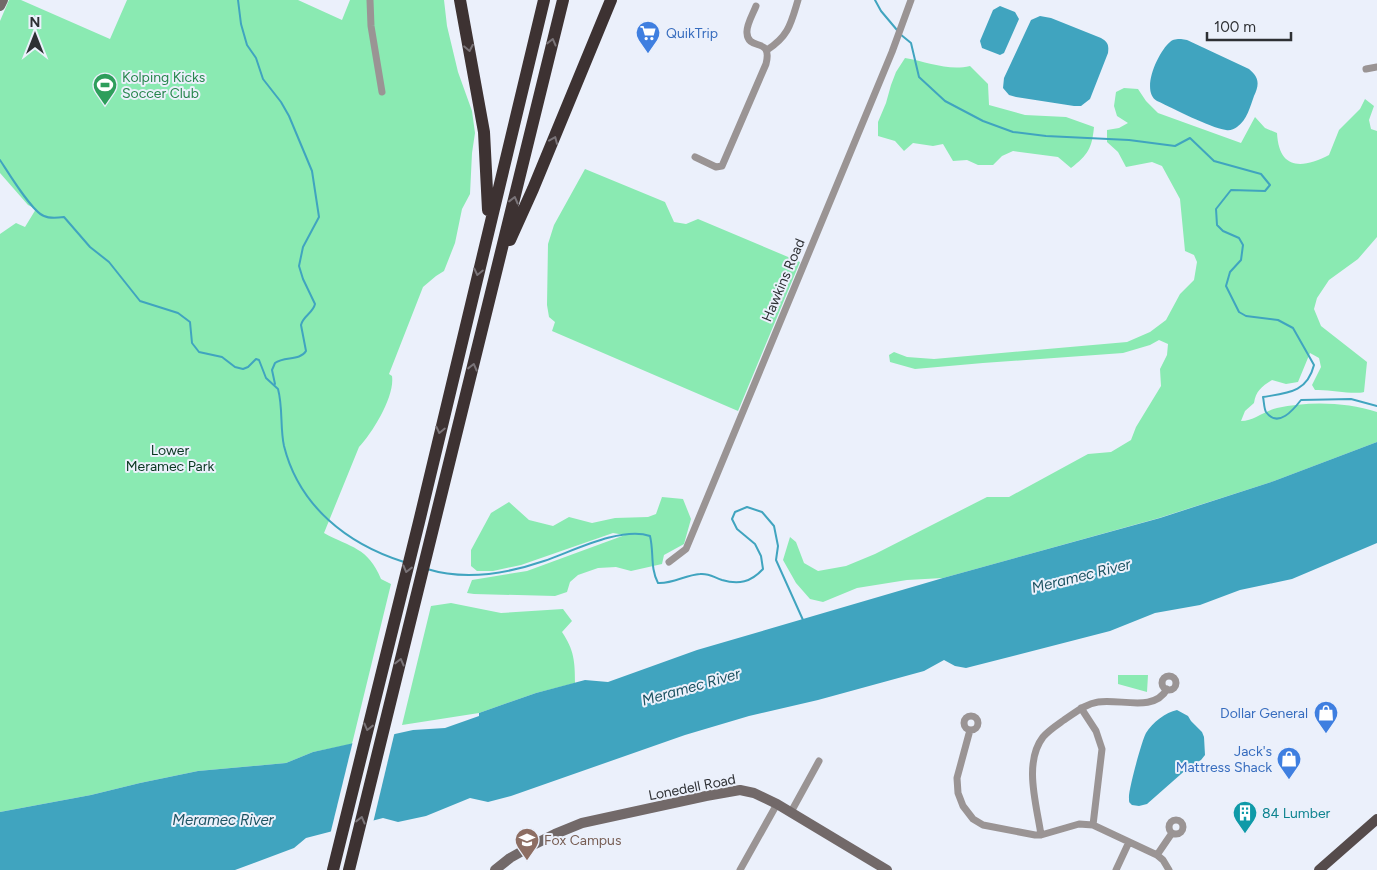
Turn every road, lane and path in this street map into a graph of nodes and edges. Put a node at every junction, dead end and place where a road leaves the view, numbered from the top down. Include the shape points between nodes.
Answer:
1 (2, 0) edge
2 (370, 0) edge
3 (460, 0) edge
4 (544, 0) edge
5 (563, 0) edge
6 (798, 0) edge
7 (911, 0) edge
8 (612, 2) edge
9 (0, 6) edge
10 (756, 6) dead end
11 (767, 50) junction
12 (1377, 68) edge
13 (1366, 69) dead end
14 (382, 92) dead end
15 (695, 157) dead end
16 (489, 225) junction
17 (498, 264) junction
18 (669, 562) dead end
19 (1166, 690) dead end
20 (1082, 708) junction
21 (970, 730) dead end
22 (819, 761) dead end
23 (777, 804) junction
24 (791, 812) junction
25 (1377, 819) edge
26 (1093, 825) junction
27 (1172, 833) dead end
28 (1041, 835) junction
29 (1129, 842) junction
30 (1157, 855) junction
31 (349, 869) edge
32 (333, 870) edge
33 (495, 870) edge
34 (740, 870) edge
35 (887, 870) edge
36 (1116, 870) edge
37 (1169, 870) edge
38 (1319, 870) edge

1 - 9 street
2 - 14 street
3 -> 16 highway via 484,132
4 - 16 highway
17 -> 5 highway
6 - 11 street via 785,35
7 - 18 street, Hawkins Road via 855,147 686,550
17 -> 8 highway
10 - 11 street via 747,30 748,37
11 - 15 street via 766,64 722,166 716,167
12 - 13 street
16 -> 32 highway
31 -> 17 highway
19 - 20 street via 1152,700 1135,703 1099,701
20 - 26 street via 1096,731 1102,750
20 - 28 street via 1048,732 1036,751 1033,787
21 - 28 street via 957,785 966,812 984,825
22 - 24 street
23 - 24 street, Lonedell Road
23 - 33 street, Lonedell Road via 752,792 736,791 593,820 518,852
23 - 34 street
24 - 35 street, Lonedell Road
25 - 38 main road
26 - 28 street via 1079,824
26 - 29 street
27 - 30 street
29 - 30 street
29 - 36 street
30 - 37 street

